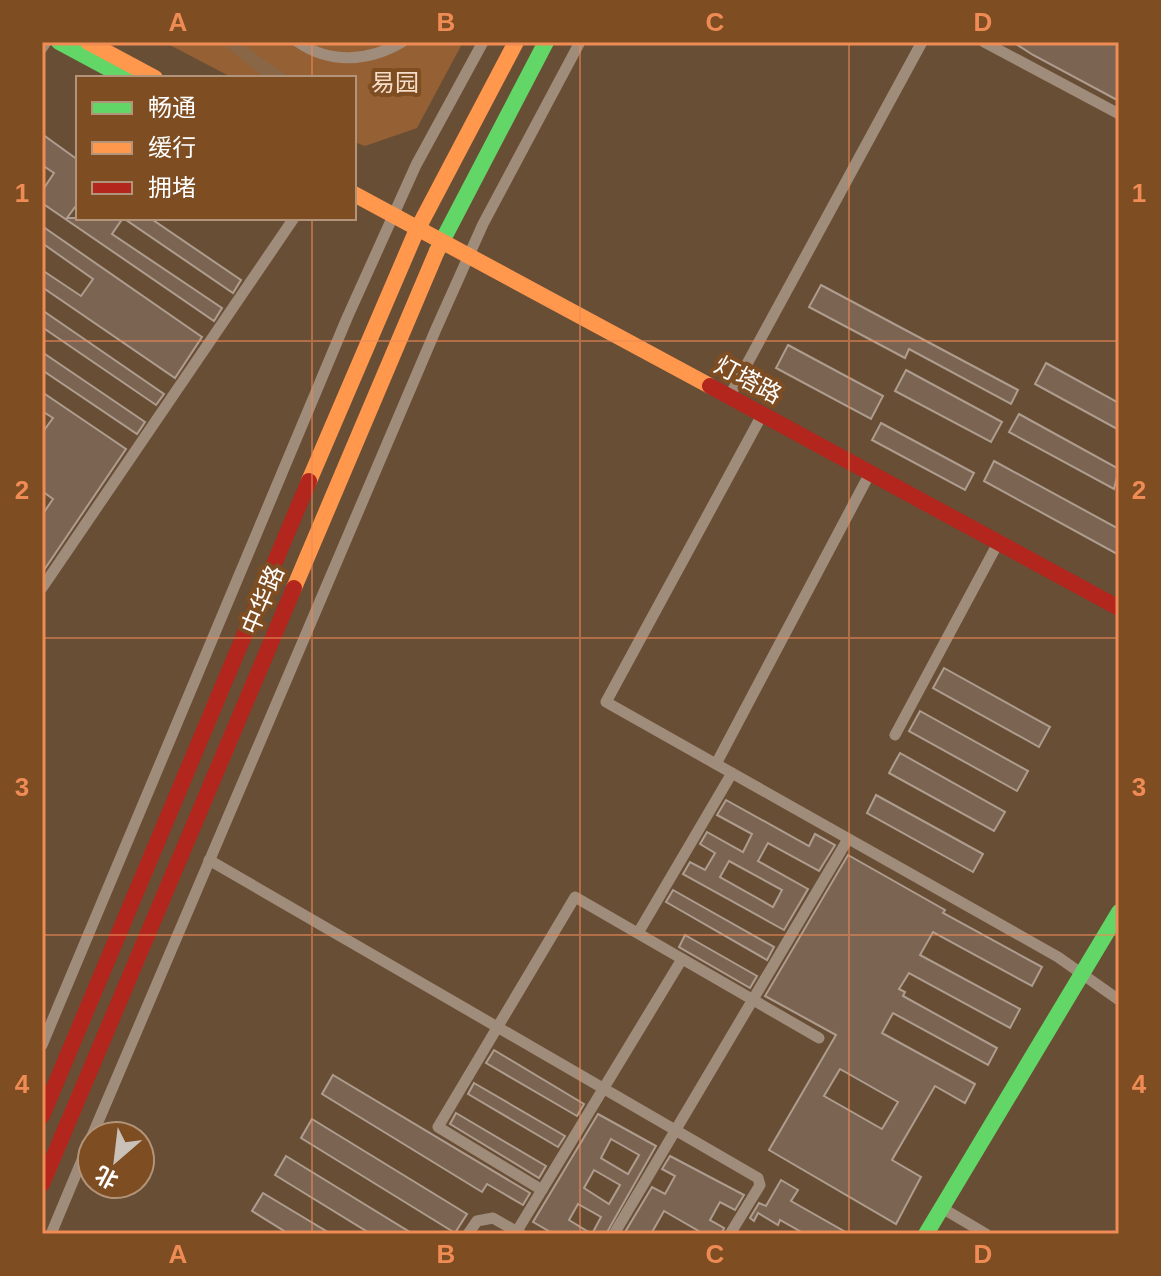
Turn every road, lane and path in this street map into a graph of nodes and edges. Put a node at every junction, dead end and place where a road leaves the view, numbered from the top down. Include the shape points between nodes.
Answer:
1 (46, 42) edge
2 (59, 42) edge
3 (88, 42) edge
4 (298, 42) edge
5 (402, 42) edge
6 (483, 42) edge
7 (516, 42) edge
8 (546, 42) edge
9 (580, 42) edge
10 (922, 42) edge
11 (984, 42) edge
12 (42, 48) edge
13 (122, 76) edge
14 (151, 76) edge
15 (1119, 114) edge
16 (356, 195) edge
17 (394, 215) junction
18 (293, 220) edge
19 (418, 228) junction
20 (441, 241) junction
21 (468, 256) junction
22 (729, 397) junction
23 (762, 415) junction
24 (870, 473) junction
25 (998, 543) junction
26 (42, 588) edge
27 (1119, 608) edge
28 (895, 735) dead end
29 (716, 764) junction
30 (732, 773) junction
31 (848, 839) junction
32 (209, 860) junction
33 (1119, 912) edge
34 (638, 933) junction
35 (682, 959) junction
36 (1081, 976) junction
37 (753, 1000) junction
38 (1119, 1000) edge
39 (498, 1027) junction
40 (819, 1038) dead end
41 (42, 1045) edge
42 (603, 1088) junction
43 (42, 1116) edge
44 (99, 1120) edge
45 (675, 1130) junction
46 (76, 1174) edge
47 (42, 1184) edge
48 (542, 1190) junction
49 (942, 1208) junction
50 (519, 1233) edge
51 (51, 1234) edge
52 (468, 1234) edge
53 (614, 1234) edge
54 (730, 1234) edge
55 (926, 1234) edge
56 (986, 1234) edge

1 - 12 street
2 - 13 main road
3 - 14 main road
4 - 5 street via 338,59 382,54
6 - 17 street
7 - 19 main road, 中华路
8 - 20 main road, 中华路
9 - 21 street
10 - 22 street
11 - 15 street
16 - 17 main road, 灯塔路
17 - 19 main road, 灯塔路
17 - 41 street
18 - 26 street
19 - 20 main road, 灯塔路
19 - 43 main road, 中华路
20 - 21 main road, 灯塔路
20 - 47 main road, 中华路
21 - 22 main road, 灯塔路
21 - 32 street
22 - 23 main road, 灯塔路
23 - 24 main road, 灯塔路
23 - 29 street via 606,702
24 - 25 main road, 灯塔路
24 - 29 street
25 - 27 main road, 灯塔路
25 - 28 street
29 - 30 street
30 - 31 street
30 - 34 street
31 - 36 street via 1058,957
31 - 37 street
32 - 39 street
32 - 44 street
33 - 36 main road
34 - 35 street
34 - 39 street via 575,897
35 - 37 street
35 - 42 street
36 - 38 street
36 - 49 main road
37 - 40 street
37 - 45 street
39 - 42 street
39 - 48 street via 438,1127
42 - 45 street
42 - 48 street
45 - 53 street
45 - 54 street via 761,1180
46 - 51 street
48 - 50 street
49 - 55 main road
49 - 56 street
50 - 52 street via 493,1218 477,1221

